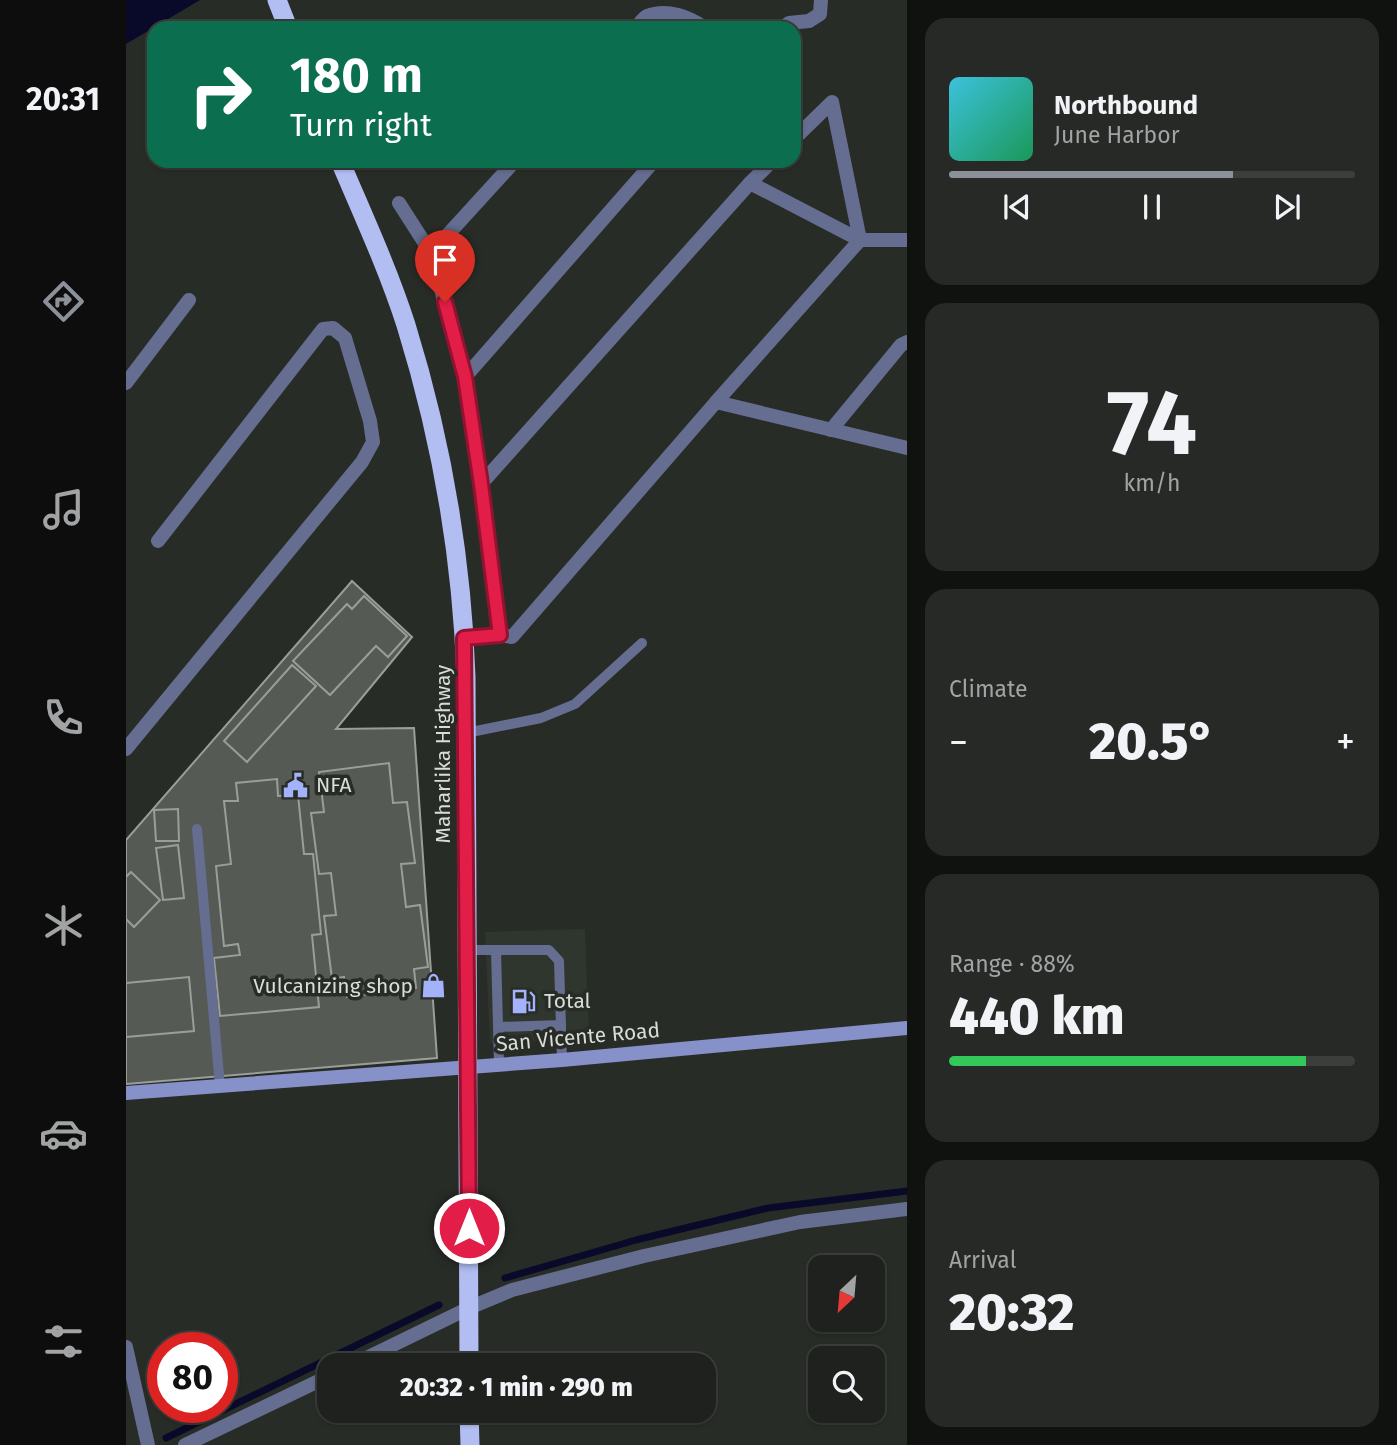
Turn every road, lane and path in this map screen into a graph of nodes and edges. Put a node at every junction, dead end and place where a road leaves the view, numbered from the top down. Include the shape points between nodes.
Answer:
1 (277, 0) edge
2 (821, 0) edge
3 (285, 21) edge
4 (642, 21) edge
5 (694, 21) edge
6 (801, 22) edge
7 (801, 132) edge
8 (343, 168) edge
9 (508, 168) edge
10 (648, 168) edge
11 (765, 168) edge
12 (750, 183) junction
13 (399, 203) dead end
14 (860, 240) junction
15 (907, 240) edge
16 (431, 253) junction
17 (189, 300) dead end
18 (907, 342) edge
19 (465, 377) junction
20 (126, 383) edge
21 (716, 402) junction
22 (831, 430) junction
23 (907, 448) edge
24 (481, 484) junction
25 (158, 541) dead end
26 (500, 635) junction
27 (464, 638) junction
28 (642, 643) dead end
29 (466, 733) junction
30 (126, 749) edge
31 (197, 829) dead end
32 (466, 950) junction
33 (496, 950) junction
34 (561, 1026) junction
35 (498, 1027) junction
36 (907, 1028) edge
37 (562, 1060) junction
38 (499, 1065) junction
39 (467, 1068) junction
40 (220, 1087) junction
41 (126, 1094) edge
42 (907, 1209) edge
43 (469, 1308) junction
44 (126, 1347) edge
45 (377, 1353) edge
46 (469, 1353) edge
47 (317, 1382) edge
48 (470, 1423) edge
49 (148, 1445) edge
50 (185, 1445) edge
51 (470, 1445) edge

1 - 3 highway
2 - 6 street via 820,14
4 - 5 street via 669,12
7 - 14 street via 832,102
8 - 27 highway, Maharlika Highway via 391,282 424,387 446,491
9 - 16 street
10 - 19 street
11 - 12 street
12 - 14 street
12 - 24 street
13 - 16 street
14 - 15 street
14 - 21 street
16 - 19 street
17 - 20 street
18 - 22 street
19 - 24 street
21 - 22 street
21 - 26 street via 512,637
22 - 23 street
24 - 26 street
25 - 30 street via 323,329 333,328 345,338 373,443
26 - 27 street
27 - 29 highway, Maharlika Highway
28 - 29 lane via 575,704 541,718
29 - 32 highway, Maharlika Highway
31 - 40 lane
32 - 33 lane
32 - 39 highway, Maharlika Highway
33 - 34 lane via 549,950 559,961
33 - 35 lane
34 - 35 lane
34 - 37 lane
35 - 38 lane
36 - 37 main road, San Vicente Road
37 - 38 main road, San Vicente Road
38 - 39 main road, San Vicente Road
39 - 40 main road, San Vicente Road
39 - 43 highway, Maharlika Highway
40 - 41 main road, San Vicente Road
42 - 43 street via 800,1222 657,1253 512,1290
43 - 45 street
43 - 46 highway, Maharlika Highway
44 - 49 street
47 - 50 street
48 - 51 highway

